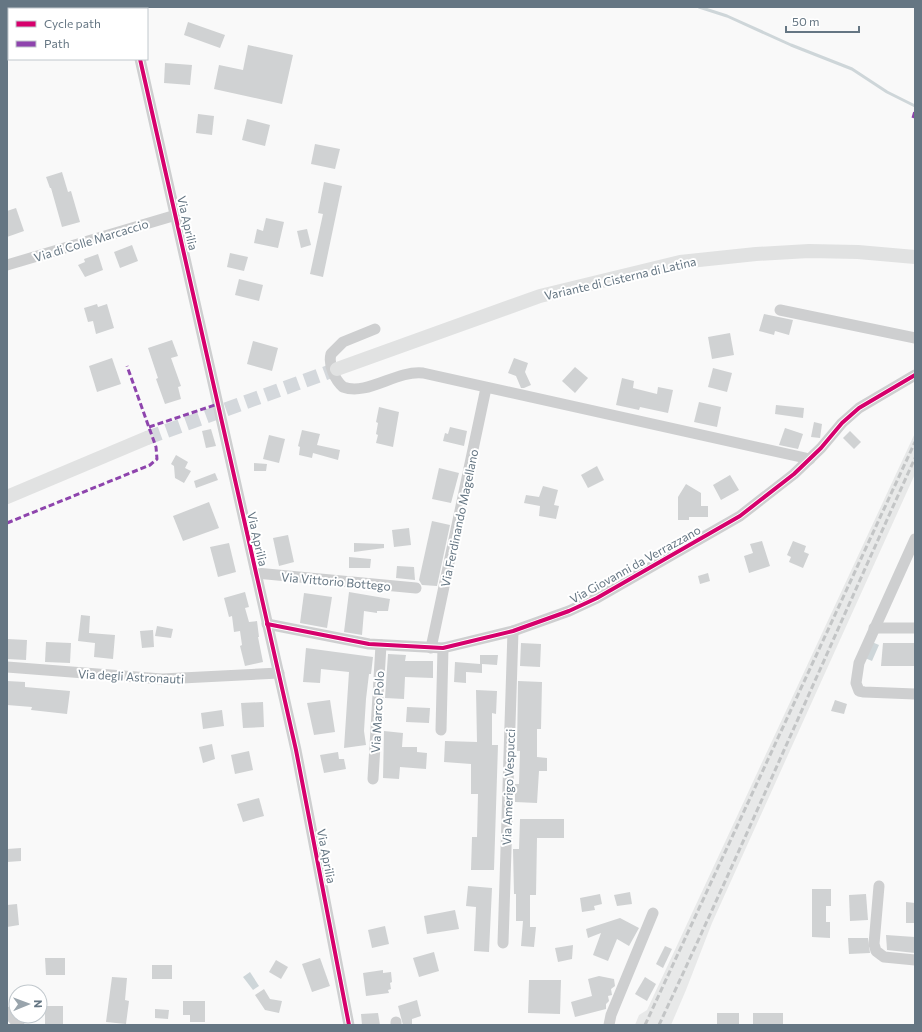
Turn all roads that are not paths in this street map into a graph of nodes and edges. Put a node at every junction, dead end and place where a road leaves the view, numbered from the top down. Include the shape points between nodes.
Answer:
1 (140, 60) edge
2 (176, 215) junction
3 (915, 258) edge
4 (7, 265) edge
5 (780, 310) dead end
6 (375, 329) dead end
7 (915, 338) edge
8 (337, 369) tunnel mouth
9 (915, 375) edge
10 (486, 388) junction
11 (147, 438) tunnel mouth
12 (810, 459) junction
13 (7, 497) edge
14 (915, 539) edge
15 (256, 573) junction
16 (416, 588) dead end
17 (267, 624) junction
18 (874, 628) junction
19 (915, 628) edge
20 (513, 631) junction
21 (381, 645) junction
22 (431, 648) junction
23 (443, 648) junction
24 (7, 667) edge
25 (278, 673) junction
26 (915, 694) edge
27 (441, 730) dead end
28 (373, 779) dead end
29 (879, 886) dead end
30 (653, 913) dead end
31 (503, 943) dead end
32 (915, 960) edge
33 (7, 1012) edge
34 (20, 1025) edge
35 (349, 1025) edge
36 (608, 1025) edge

1 - 2 street, Via Aprilia
2 - 4 street, Via di Colle Marcaccio
2 - 15 street, Via Aprilia
3 - 8 main road, Variante di Cisterna di Latina via 858,252 810,251 750,254 680,262 540,296
5 - 7 street
6 - 10 street via 343,342 331,354 331,366 344,387 361,388 403,374 420,373
9 - 12 street, Via Giovanni da Verrazzano via 859,408
10 - 12 street
10 - 22 street, Via Ferdinando Magellano
11 - 13 main road
12 - 20 street, Via Giovanni da Verrazzano via 766,498 723,527 597,598 563,614
14 - 18 street
15 - 16 street, Via Vittorio Bottego
15 - 17 street, Via Aprilia
17 - 21 street, Via Giovanni da Verrazzano
17 - 25 street, Via Aprilia
18 - 19 street
18 - 26 street via 858,666 857,688 864,692
20 - 23 street, Via Giovanni da Verrazzano
20 - 31 street, Via Amerigo Vespucci
21 - 22 street, Via Giovanni da Verrazzano
21 - 28 street, Via Marco Polo
22 - 23 street, Via Giovanni da Verrazzano
23 - 27 street
24 - 25 street, Via degli Astronauti via 162,679
25 - 35 street, Via Aprilia via 296,750
29 - 32 street via 874,944 876,952 884,957
30 - 36 street
33 - 34 street

